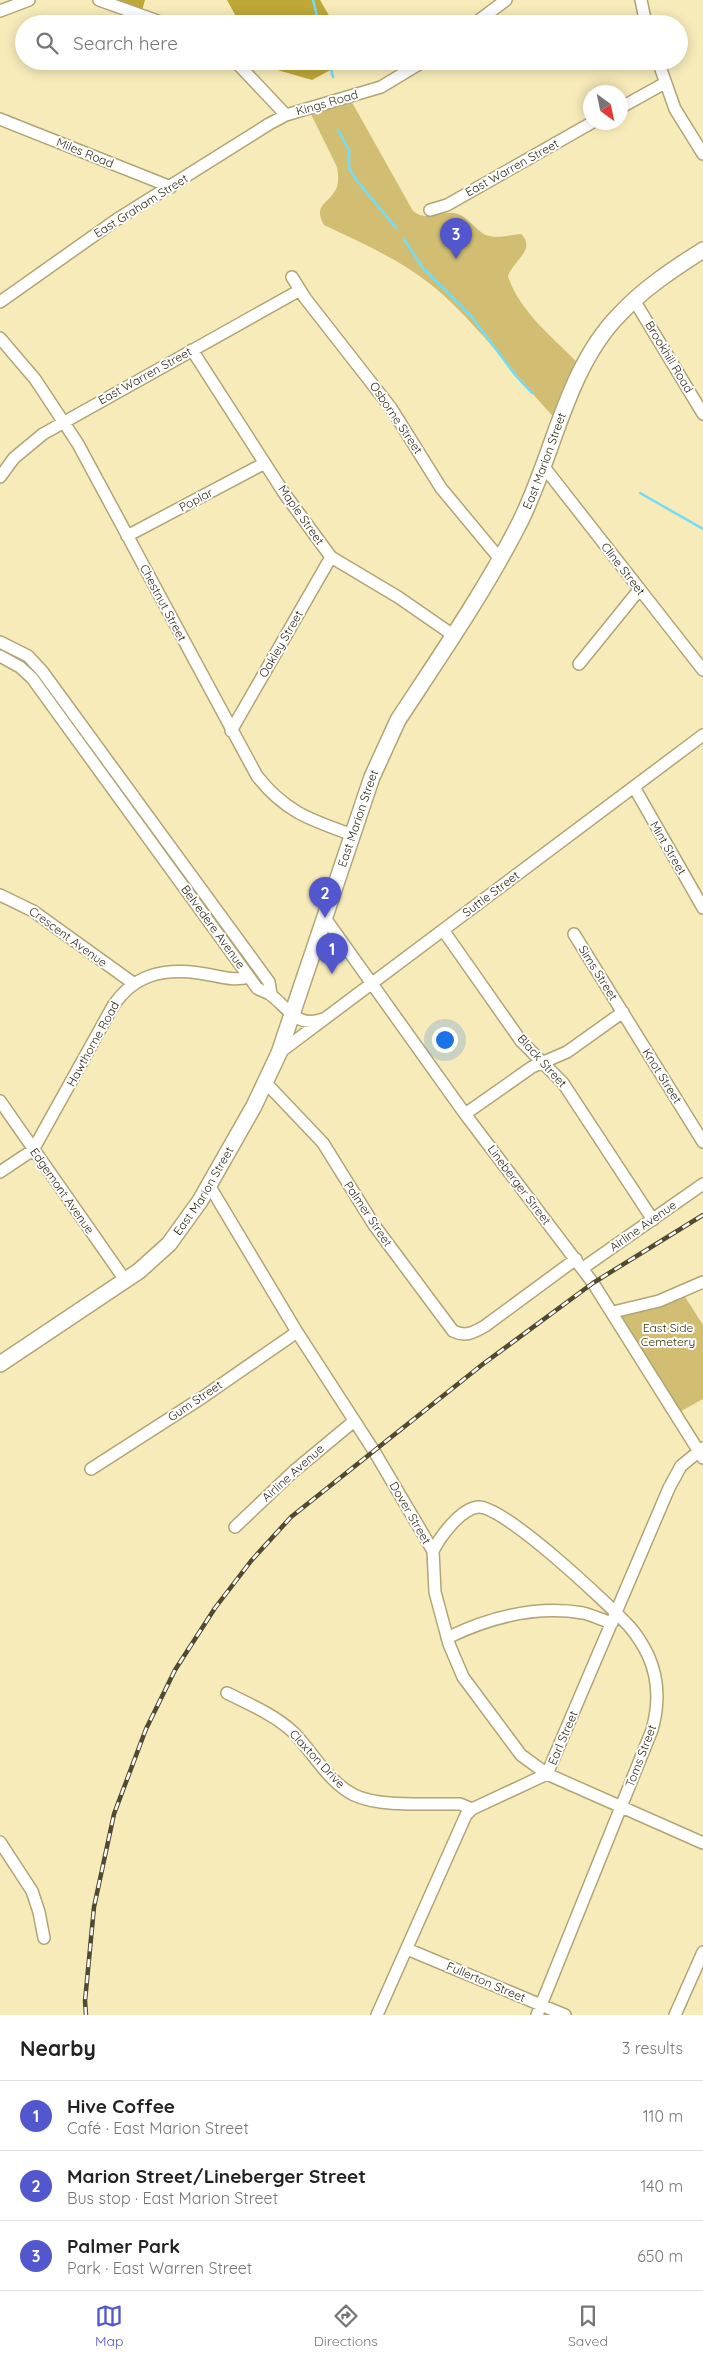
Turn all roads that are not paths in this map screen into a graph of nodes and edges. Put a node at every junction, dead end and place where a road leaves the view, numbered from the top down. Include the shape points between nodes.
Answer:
1 (29, 0) edge
2 (99, 0) edge
3 (506, 0) edge
4 (641, 0) edge
5 (0, 11) edge
6 (141, 15) edge
7 (486, 15) edge
8 (644, 15) edge
9 (244, 70) edge
10 (409, 70) edge
11 (661, 70) edge
12 (665, 83) junction
13 (628, 104) edge
14 (286, 115) junction
15 (0, 119) edge
16 (583, 128) edge
17 (703, 154) edge
18 (171, 187) junction
19 (430, 210) dead end
20 (703, 250) edge
21 (292, 277) dead end
22 (300, 290) junction
23 (634, 300) junction
24 (0, 302) edge
25 (0, 338) edge
26 (192, 350) junction
27 (703, 414) edge
28 (64, 422) junction
29 (266, 463) junction
30 (544, 467) junction
31 (0, 477) edge
32 (127, 536) junction
33 (331, 557) junction
34 (500, 559) junction
35 (639, 590) junction
36 (453, 635) junction
37 (0, 642) edge
38 (0, 656) edge
39 (578, 664) dead end
40 (703, 670) edge
41 (76, 717) junction
42 (66, 725) junction
43 (231, 731) junction
44 (703, 735) edge
45 (634, 787) junction
46 (353, 834) junction
47 (170, 846) junction
48 (159, 853) junction
49 (0, 895) edge
50 (703, 908) edge
51 (325, 918) junction
52 (443, 930) junction
53 (574, 934) dead end
54 (249, 976) junction
55 (133, 983) junction
56 (371, 984) junction
57 (271, 994) junction
58 (623, 1012) junction
59 (293, 1015) junction
60 (327, 1018) junction
61 (280, 1053) junction
62 (543, 1062) junction
63 (266, 1082) junction
64 (0, 1101) edge
65 (465, 1114) junction
66 (702, 1141) edge
67 (33, 1150) junction
68 (0, 1172) edge
69 (703, 1184) edge
70 (209, 1185) junction
71 (653, 1220) junction
72 (579, 1264) junction
73 (126, 1280) junction
74 (703, 1282) edge
75 (612, 1312) junction
76 (297, 1332) junction
77 (475, 1332) joint
78 (0, 1364) edge
79 (353, 1422) junction
80 (701, 1452) edge
81 (91, 1469) dead end
82 (235, 1527) dead end
83 (433, 1551) junction
84 (614, 1619) junction
85 (448, 1638) junction
86 (227, 1693) dead end
87 (547, 1774) junction
88 (621, 1806) junction
89 (472, 1809) junction
90 (0, 1842) edge
91 (703, 1843) edge
92 (44, 1938) dead end
93 (407, 1949) junction
94 (703, 1952) edge
95 (539, 2010) edge
96 (377, 2015) edge
97 (565, 2015) edge
98 (675, 2015) edge

1 - 5 street
2 - 6 street
3 - 7 street
4 - 8 street
9 - 14 street, Kings Road
10 - 14 street, Kings Road via 381,87
11 - 12 street
12 - 13 street
12 - 17 street via 682,122
14 - 18 street, East Graham Street
15 - 18 street, Miles Road
16 - 19 street, East Warren Street via 447,205
18 - 24 street, East Graham Street via 88,238
20 - 23 main road, East Marion Street
21 - 22 street, Osborne Street
22 - 26 street, East Warren Street
22 - 34 street, Osborne Street via 391,408 441,488
23 - 27 street, Brookhill Road
23 - 30 main road, East Marion Street via 618,315 590,354
25 - 28 street, Chestnut Street via 35,379
26 - 28 street, East Warren Street
26 - 29 street, Maple Street
28 - 31 street, East Warren Street via 26,446
28 - 32 street, Chestnut Street
29 - 32 street, Poplar
29 - 33 street, Maple Street
30 - 34 main road, East Marion Street via 532,500
30 - 35 street, Cline Street
32 - 43 street, Chestnut Street
33 - 36 street, Maple Street
33 - 43 street, Oakley Street
34 - 36 main road, East Marion Street
35 - 39 street
35 - 40 street, Cline Street
36 - 46 main road, East Marion Street via 395,726 372,777
37 - 41 street, Belvedere Avenue via 28,656
38 - 42 street, Belvedere Avenue via 30,676
41 - 42 street
41 - 47 street, Belvedere Avenue
42 - 48 street, Belvedere Avenue
43 - 46 street, Chestnut Street via 257,776 279,802 310,819
44 - 45 street, Suttle Street
45 - 50 street, Mint Street
45 - 52 street, Suttle Street
46 - 51 main road, East Marion Street
47 - 48 street
47 - 57 street, Belvedere Avenue via 269,982
48 - 54 street, Belvedere Avenue
49 - 55 street, Crescent Avenue via 33,911
51 - 56 street, Lineberger Street
51 - 59 main road, East Marion Street
52 - 56 street, Suttle Street
52 - 62 street, Black Street via 521,1041
53 - 58 street, Sims Street
54 - 55 street, Hawthorne Road via 235,979 186,972 150,976
54 - 57 street, Belvedere Avenue via 259,989
55 - 67 street, Hawthorne Road via 113,1006
56 - 60 street, Suttle Street
56 - 65 street, Lineberger Street
57 - 59 street, Belvedere Avenue
58 - 62 street via 567,1052
58 - 66 street, Knot Street
59 - 60 street via 312,1022
59 - 61 main road, East Marion Street
60 - 61 street, Suttle Street
61 - 63 main road, East Marion Street
62 - 65 street
62 - 71 street, Black Street via 564,1084
63 - 70 main road, East Marion Street
63 - 77 street, Palmer Street via 323,1143 374,1225 449,1328 459,1334
64 - 67 street, Edgemont Avenue
65 - 72 street, Lineberger Street
67 - 68 street, Hawthorne Road
67 - 73 street, Edgemont Avenue
69 - 71 street, Airline Avenue
70 - 73 main road, East Marion Street via 169,1244
70 - 76 street, Dover Street
71 - 72 street, Airline Avenue
72 - 75 street, Lineberger Street
72 - 77 street, Airline Avenue
73 - 78 main road, East Marion Street
74 - 75 street via 659,1301
75 - 80 street, Lineberger Street
76 - 79 street, Dover Street
76 - 81 street, Gum Street
79 - 82 street, Airline Avenue via 294,1471
79 - 83 street, Dover Street via 374,1451
80 - 84 street, Earl Street via 681,1466 675,1476
83 - 84 street, Toms Street via 445,1530 465,1512 478,1507 495,1511 564,1566
83 - 85 street, Dover Street via 435,1592
84 - 85 street via 583,1613 529,1611 499,1617
84 - 87 street, Earl Street
84 - 88 street, Toms Street via 629,1626 643,1645 652,1666 657,1695 652,1730
85 - 87 street, Dover Street via 463,1677 521,1755
86 - 89 street, Claxton Drive via 286,1726 328,1774 355,1795 380,1801 460,1804
87 - 88 street, Dover Street
87 - 89 street, Earl Street
88 - 91 street, Dover Street
88 - 95 street, Toms Street
89 - 93 street via 466,1815
90 - 92 street via 32,1892
93 - 95 street, Fullerton Street
93 - 96 street
94 - 98 street
95 - 97 street, Fullerton Street

